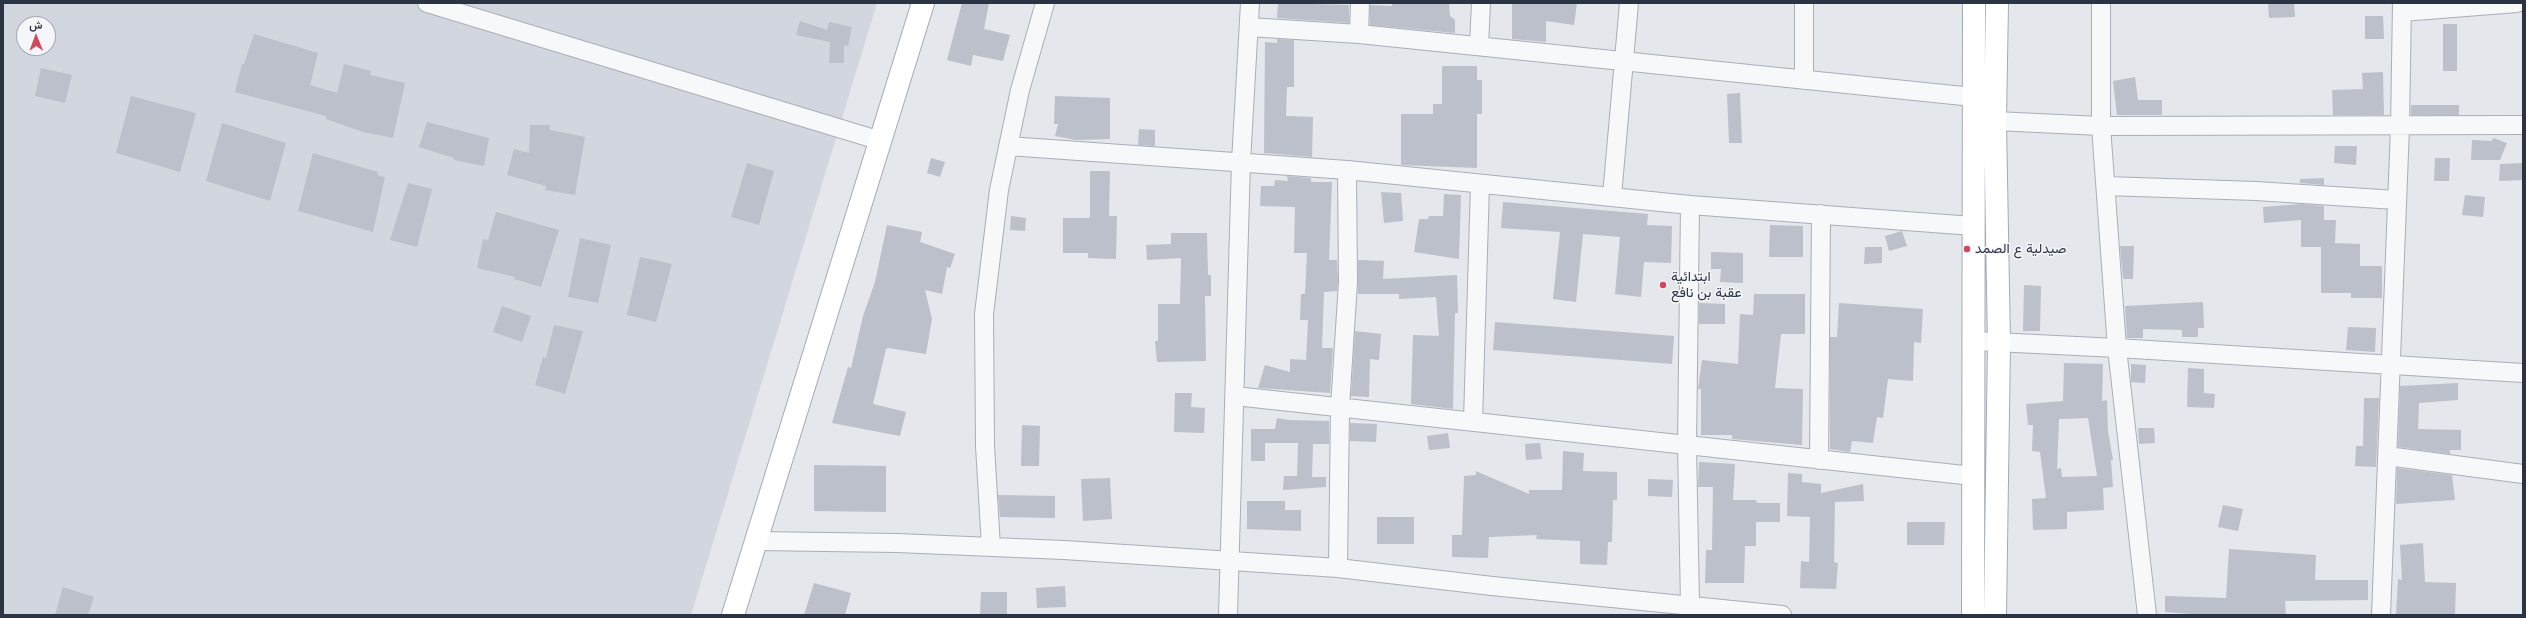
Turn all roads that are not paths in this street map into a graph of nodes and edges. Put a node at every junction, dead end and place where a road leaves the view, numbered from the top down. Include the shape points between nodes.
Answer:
1 (426, 3) edge
2 (923, 3) edge
3 (935, 3) edge
4 (1045, 3) edge
5 (1250, 3) edge
6 (1360, 3) edge
7 (1481, 3) edge
8 (1629, 3) edge
9 (1804, 3) edge
10 (1974, 3) edge
11 (1997, 3) edge
12 (2101, 3) edge
13 (2517, 3) edge
14 (2402, 8) edge
15 (1249, 27) junction
16 (1358, 34) junction
17 (1479, 46) junction
18 (1624, 62) junction
19 (1804, 80) junction
20 (1973, 97) junction
21 (1995, 121) junction
22 (2523, 125) edge
23 (2101, 126) junction
24 (2400, 127) junction
25 (881, 141) junction
26 (1008, 146) junction
27 (1241, 162) junction
28 (1347, 170) junction
29 (1480, 184) junction
30 (2106, 186) junction
31 (1612, 196) junction
32 (2396, 200) junction
33 (1690, 205) junction
34 (1821, 214) junction
35 (1973, 226) junction
36 (1975, 341) junction
37 (1999, 344) junction
38 (2117, 348) junction
39 (2390, 364) junction
40 (2523, 373) edge
41 (1235, 396) junction
42 (1340, 407) junction
43 (1473, 421) junction
44 (1687, 445) junction
45 (2387, 456) junction
46 (1819, 460) junction
47 (2523, 474) edge
48 (1973, 476) junction
49 (763, 542) junction
50 (991, 547) junction
51 (1231, 562) junction
52 (1338, 568) junction
53 (1690, 605) junction
54 (733, 615) edge
55 (747, 615) edge
56 (1228, 615) edge
57 (1782, 615) edge
58 (1973, 615) edge
59 (1995, 615) edge
60 (2147, 615) edge
61 (2381, 615) edge

1 - 25 street
2 - 25 main road
3 - 49 main road
4 - 26 street via 1020,90
5 - 15 street
6 - 16 street
7 - 17 street
8 - 18 street
9 - 19 street
10 - 20 main road
11 - 21 main road
12 - 23 street
13 - 14 street
14 - 24 street
15 - 16 street
15 - 27 street
16 - 17 street
17 - 18 street
18 - 19 street
18 - 31 street
19 - 20 street
20 - 35 main road
21 - 23 street
21 - 37 main road
22 - 24 street
23 - 24 street
23 - 30 street
24 - 32 street
25 - 49 main road
26 - 27 street
26 - 50 street via 999,190 984,314 985,446
27 - 28 street
27 - 41 street
28 - 29 street
28 - 42 street via 1348,282
29 - 31 street
29 - 43 street
30 - 32 street via 2256,191
30 - 38 street
31 - 33 street
32 - 39 street
33 - 34 street
33 - 44 street
34 - 35 street
34 - 46 street
35 - 36 main road
36 - 37 street
36 - 48 main road
37 - 38 street
37 - 59 main road
38 - 39 street
38 - 60 street
39 - 40 street
39 - 45 street
41 - 42 street
41 - 51 street
42 - 43 street
42 - 52 street
43 - 44 street
44 - 46 street
44 - 53 street
45 - 47 street
45 - 61 street
46 - 48 street
48 - 58 main road
49 - 50 street via 897,542
49 - 54 main road
49 - 55 main road
50 - 51 street
51 - 52 street
51 - 56 street
52 - 53 street
53 - 57 street

